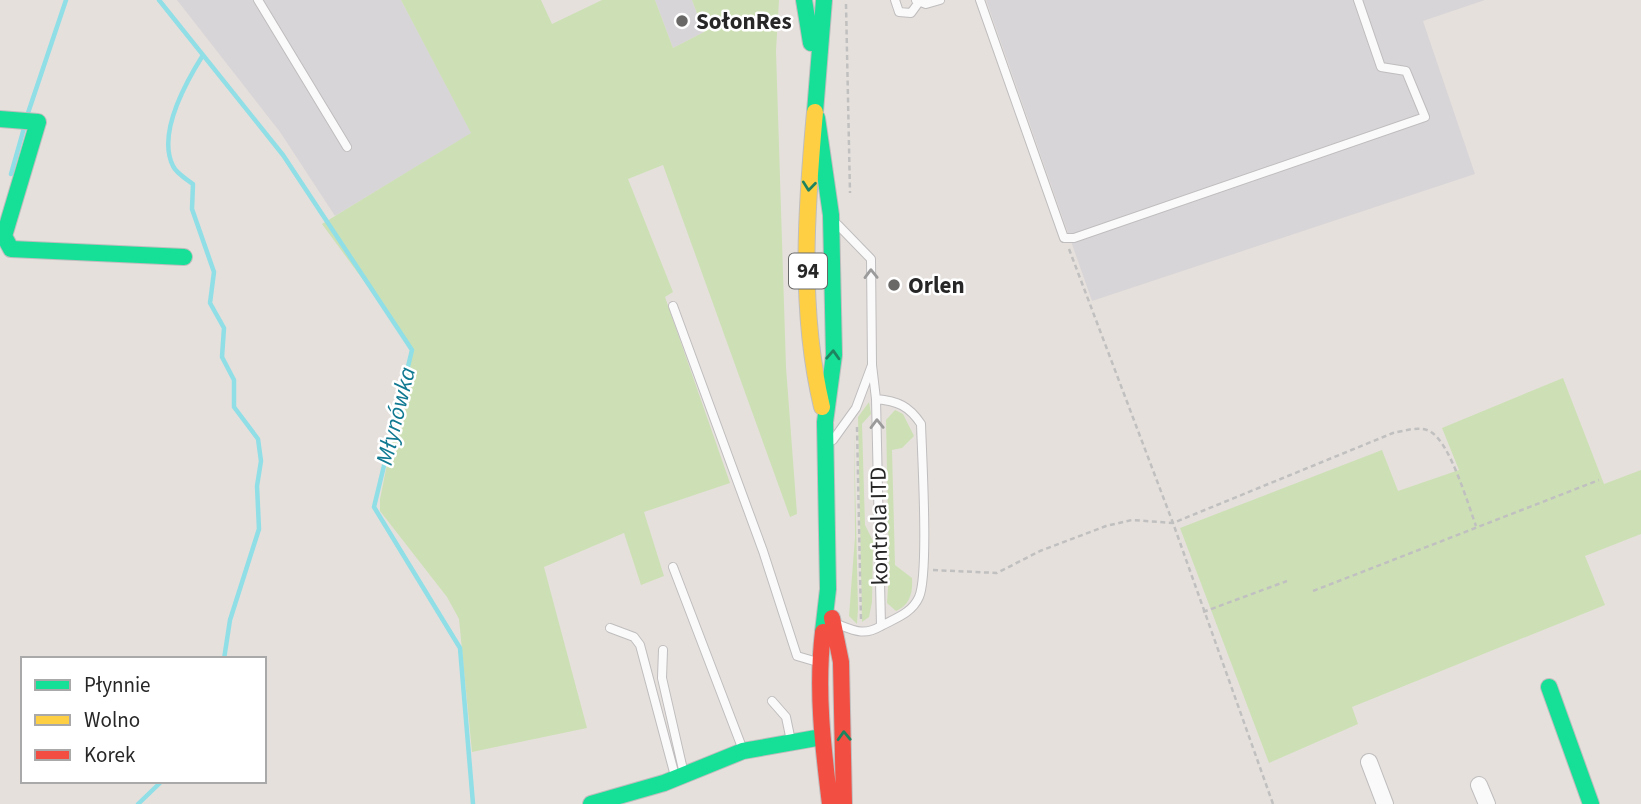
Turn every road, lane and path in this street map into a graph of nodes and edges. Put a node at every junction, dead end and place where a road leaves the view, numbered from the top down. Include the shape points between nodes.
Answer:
1 (258, 0) edge
2 (804, 0) edge
3 (824, 0) edge
4 (895, 0) edge
5 (940, 0) edge
6 (980, 0) edge
7 (1358, 0) edge
8 (917, 1) edge
9 (816, 77) junction
10 (817, 118) junction
11 (0, 119) edge
12 (347, 147) dead end
13 (831, 215) junction
14 (1064, 238) junction
15 (851, 240) junction
16 (827, 256) junction
17 (184, 257) dead end
18 (816, 274) dead end
19 (809, 293) junction
20 (673, 306) dead end
21 (872, 365) junction
22 (876, 399) junction
23 (825, 422) junction
24 (825, 450) junction
25 (1599, 480) dead end
26 (1173, 523) junction
27 (1476, 526) junction
28 (673, 566) dead end
29 (923, 570) junction
30 (1287, 581) dead end
31 (1313, 591) dead end
32 (1203, 612) junction
33 (829, 620) junction
34 (881, 626) junction
35 (610, 628) dead end
36 (663, 650) dead end
37 (819, 663) junction
38 (1549, 687) dead end
39 (772, 701) dead end
40 (822, 737) junction
41 (791, 743) junction
42 (743, 751) junction
43 (1369, 762) dead end
44 (680, 776) junction
45 (1479, 785) dead end
46 (596, 803) edge
47 (830, 804) edge
48 (844, 804) edge
49 (1273, 804) edge
50 (1385, 804) edge
51 (1487, 804) edge
52 (1591, 804) edge

1 - 12 lane
2 - 9 main road, 94
3 - 9 main road, 94
4 - 8 lane via 899,12 906,14 912,13
5 - 8 lane via 933,4
6 - 14 lane
7 - 14 lane via 1381,67 1406,71 1425,117 1086,235
9 - 10 main road, 94
10 - 13 main road, 94
10 -> 19 main road, 94 via 806,216
11 - 17 main road via 37,122 12,192 4,236 11,249
13 - 15 lane
13 - 16 main road, 94
14 - 26 path
15 - 16 lane
21 -> 15 lane via 871,259
23 -> 16 main road, 94 via 834,355
18 - 19 lane
19 - 23 main road, 94 via 810,356
20 - 37 lane via 797,656
21 - 22 lane, kontrola ITD
21 - 24 lane via 856,408
22 - 29 lane via 896,401 921,424
34 -> 22 lane, kontrola ITD
23 - 24 main road, 94
24 - 33 main road, 94
25 - 27 path
26 - 27 path via 1393,433 1416,429 1430,431 1442,443
26 - 29 path via 1132,520 1106,526 997,573
26 - 32 path
27 - 31 path
28 - 42 lane
29 - 34 lane via 920,596 909,612
30 - 32 path
32 - 49 path
33 - 34 lane via 861,633
33 - 37 main road, 94
48 -> 33 main road, 94 via 841,662
35 - 44 lane via 634,637 640,645
36 - 44 lane via 662,678
37 - 40 main road, 94
38 - 52 main road
39 - 41 lane via 786,717
40 - 41 main road
40 - 47 main road, 94
41 - 42 main road
42 - 44 main road
43 - 50 street
44 - 46 main road
45 - 51 street

